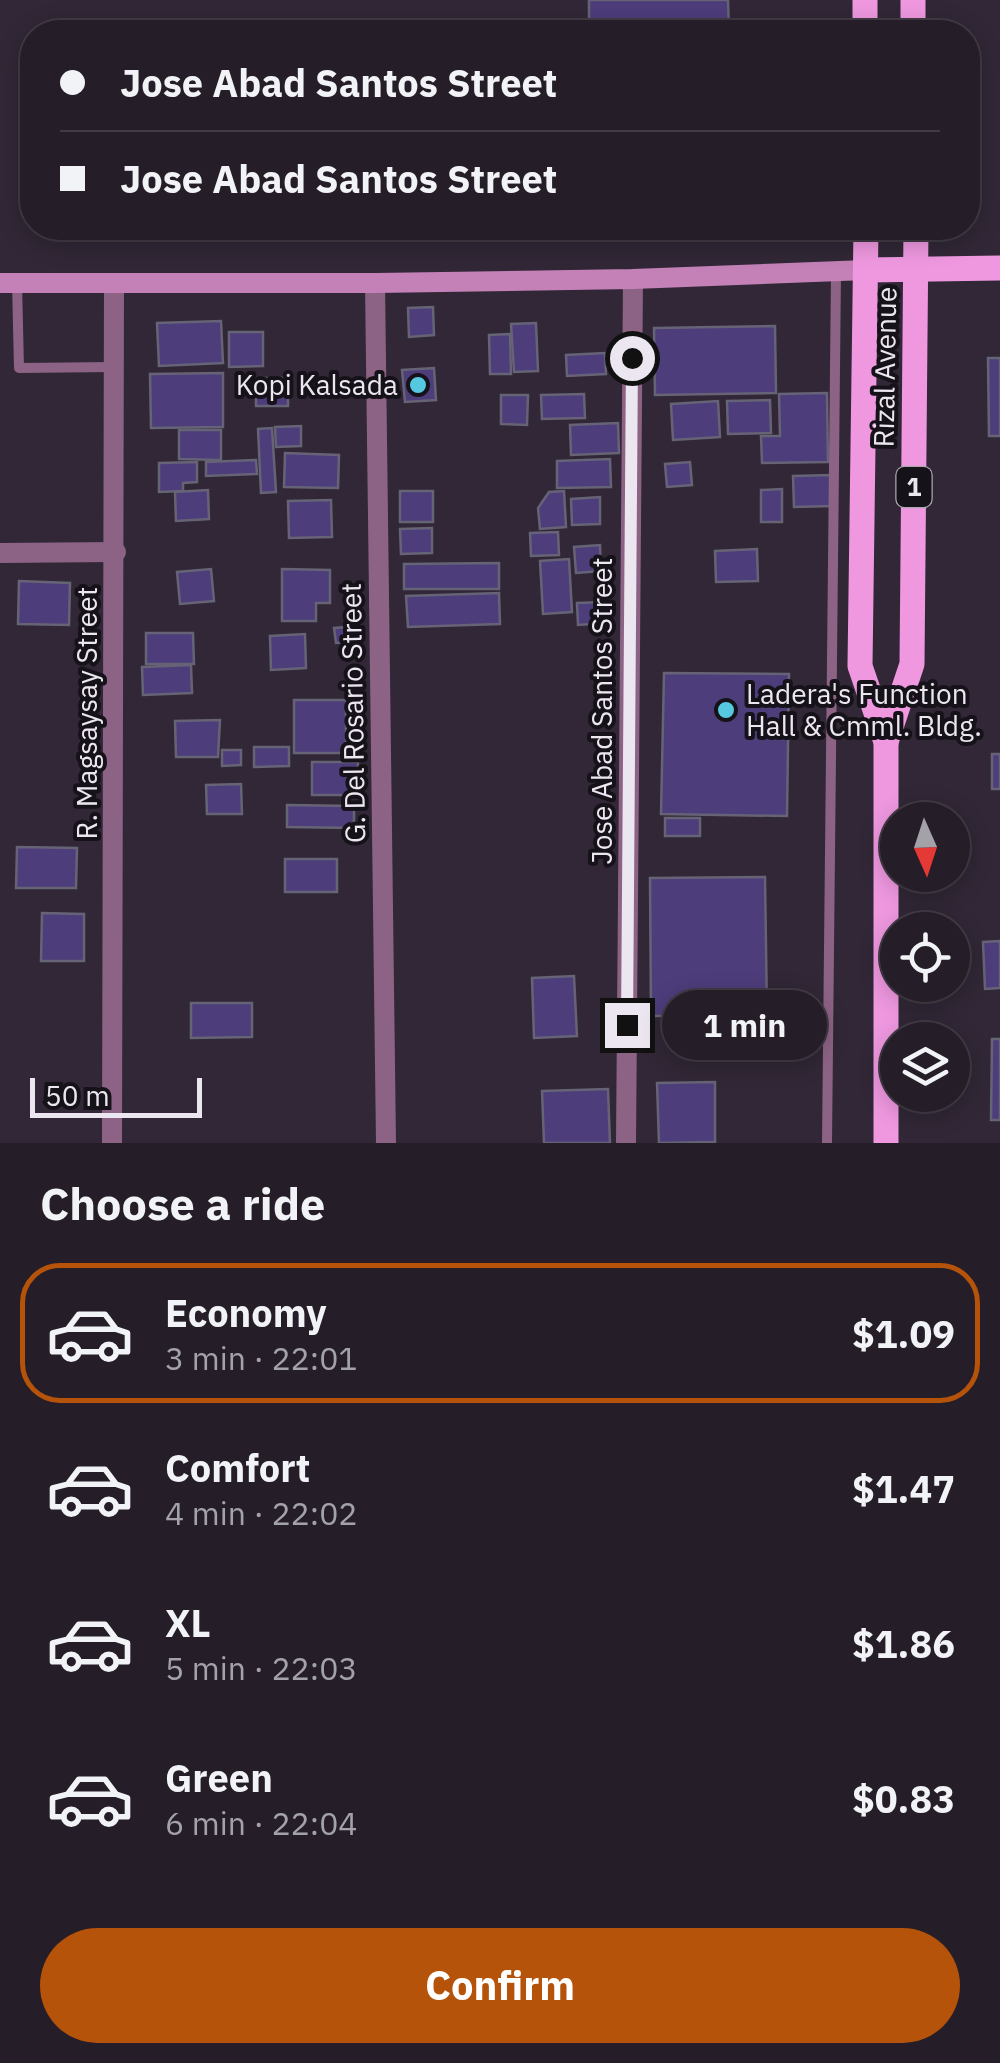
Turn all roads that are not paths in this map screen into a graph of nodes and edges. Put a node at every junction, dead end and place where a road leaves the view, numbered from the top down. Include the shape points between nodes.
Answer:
1 (866, 240) edge
2 (916, 240) edge
3 (1000, 268) edge
4 (916, 269) junction
5 (866, 270) junction
6 (836, 271) junction
7 (633, 279) junction
8 (9, 283) edge
9 (114, 283) junction
10 (375, 283) junction
11 (114, 367) junction
12 (116, 552) junction
13 (0, 553) edge
14 (886, 742) junction
15 (112, 1143) edge
16 (386, 1143) edge
17 (626, 1143) edge
18 (827, 1143) edge
19 (886, 1143) edge

1 - 5 main road, Rizal Avenue / 1
2 - 4 main road, Rizal Avenue / 1
3 - 4 main road
4 - 5 main road
4 - 14 main road, Rizal Avenue / 1 via 912,664
5 - 6 main road
5 - 14 main road, Rizal Avenue / 1 via 860,666
6 - 7 main road
6 - 18 lane
7 - 10 main road
7 - 17 street, Jose Abad Santos Street
8 - 9 main road
8 - 11 lane via 19,368
9 - 10 main road
9 - 11 street, R. Magsaysay Street
10 - 16 street, G. Del Rosario Street
11 - 12 street, R. Magsaysay Street
12 - 13 street
12 - 15 street, R. Magsaysay Street
14 - 19 main road, Rizal Avenue / 1

